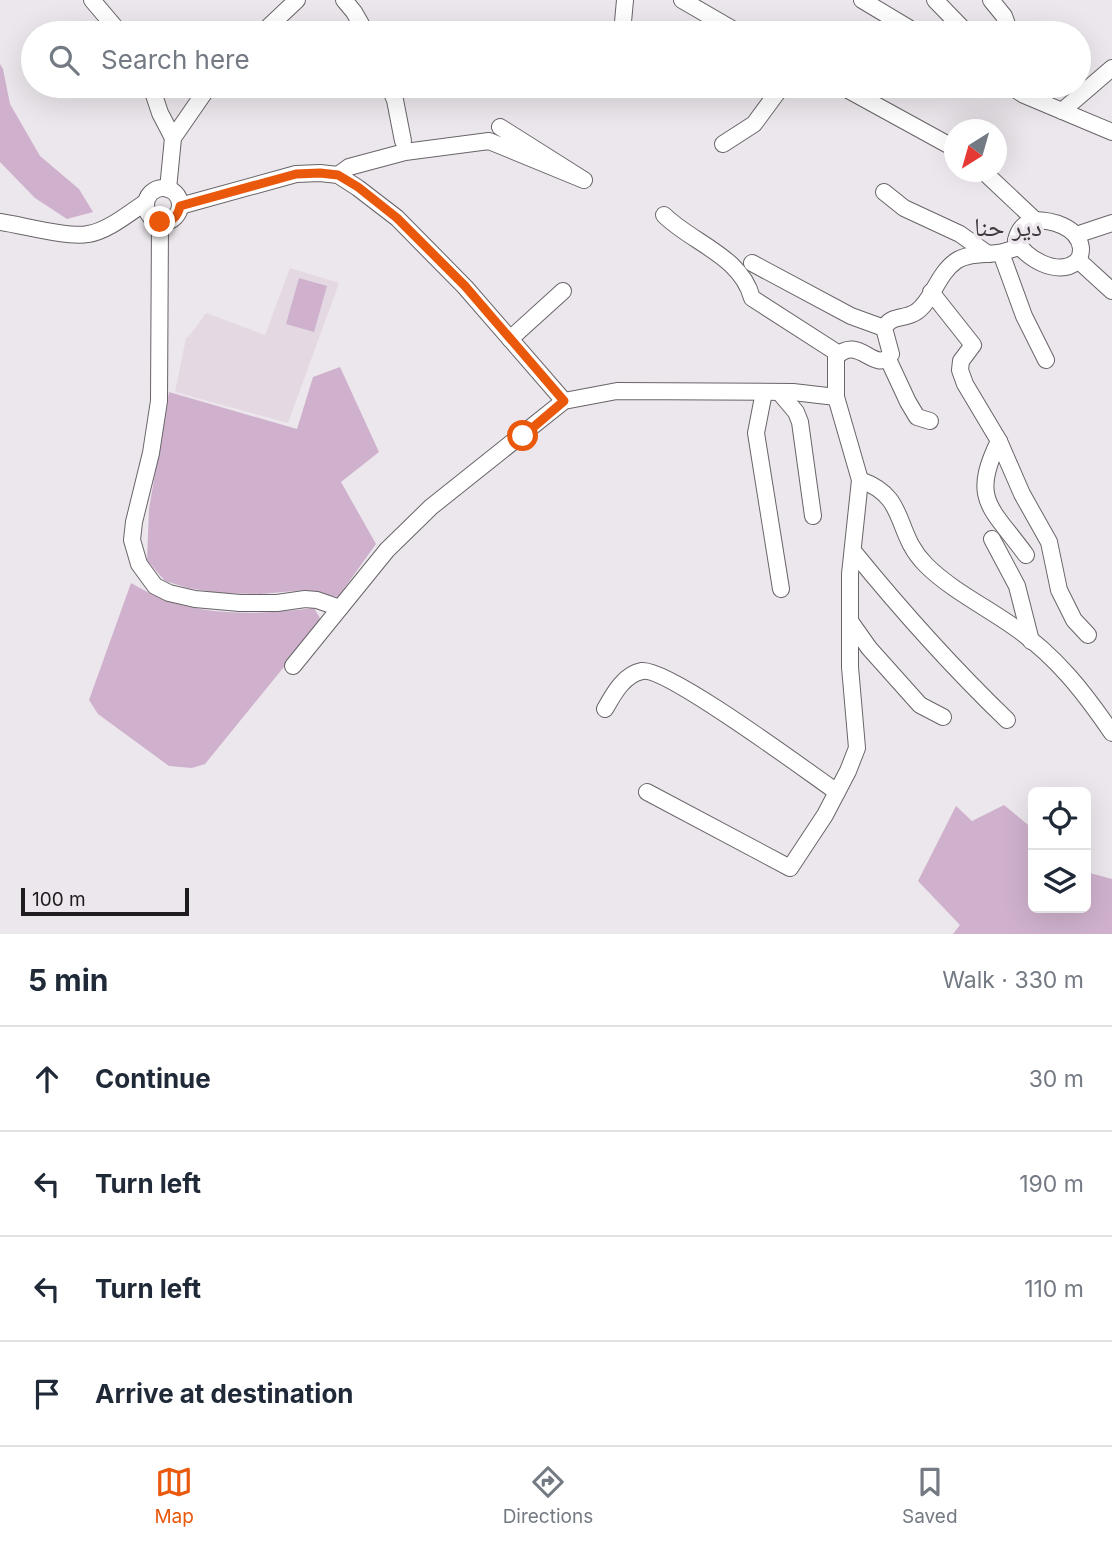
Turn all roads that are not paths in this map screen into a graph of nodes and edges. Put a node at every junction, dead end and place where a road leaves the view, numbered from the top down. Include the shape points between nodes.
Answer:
1 (92, 0) edge
2 (297, 0) edge
3 (344, 0) edge
4 (625, 0) edge
5 (682, 0) edge
6 (862, 0) edge
7 (935, 0) edge
8 (991, 0) edge
9 (110, 21) edge
10 (275, 21) edge
11 (359, 21) edge
12 (623, 21) edge
13 (718, 21) edge
14 (897, 21) edge
15 (955, 21) edge
16 (1006, 21) edge
17 (1112, 68) edge
18 (1091, 86) edge
19 (155, 98) edge
20 (201, 98) edge
21 (394, 98) edge
22 (773, 98) edge
23 (863, 98) edge
24 (1031, 98) edge
25 (1077, 98) edge
26 (1062, 111) junction
27 (500, 127) dead end
28 (1112, 132) edge
29 (173, 138) junction
30 (403, 141) dead end
31 (944, 143) edge
32 (723, 144) dead end
33 (338, 175) junction
34 (995, 182) edge
35 (168, 188) junction
36 (884, 192) dead end
37 (146, 202) junction
38 (180, 206) junction
39 (664, 215) dead end
40 (1035, 220) junction
41 (0, 222) edge
42 (160, 222) junction
43 (1112, 223) edge
44 (1076, 235) junction
45 (1019, 247) junction
46 (995, 253) junction
47 (1078, 260) junction
48 (752, 263) dead end
49 (563, 291) dead end
50 (1112, 291) edge
51 (931, 292) junction
52 (884, 328) junction
53 (510, 339) junction
54 (839, 354) junction
55 (888, 359) junction
56 (1046, 360) dead end
57 (772, 392) junction
58 (836, 397) junction
59 (564, 401) junction
60 (930, 421) dead end
61 (999, 441) junction
62 (860, 480) junction
63 (813, 516) dead end
64 (992, 538) dead end
65 (853, 551) junction
66 (1026, 555) dead end
67 (781, 589) dead end
68 (340, 608) junction
69 (850, 621) junction
70 (1088, 635) dead end
71 (1031, 640) junction
72 (293, 666) dead end
73 (605, 709) dead end
74 (943, 717) dead end
75 (1007, 720) dead end
76 (1112, 733) edge
77 (647, 792) dead end
78 (837, 792) junction

1 - 9 street
2 - 10 street
3 - 11 street
4 - 12 street
5 - 13 street
6 - 14 street
7 - 15 street
8 - 16 street
17 - 18 street
19 - 29 street
20 - 29 street
21 - 30 street
22 - 32 street via 754,124
23 - 31 street
24 - 26 street
25 - 26 street
26 - 28 street
27 - 33 street via 584,180 489,141 405,152 349,167
29 - 35 street
33 - 38 street via 296,174
33 - 53 street via 397,218
34 - 40 street
35 - 37 street via 152,191
35 - 38 street via 177,195
36 - 46 street via 904,208
37 - 41 street via 87,235
37 - 42 street via 150,217
38 - 42 street via 176,217
39 - 54 street via 678,229 716,251 749,286 752,298
40 - 44 street
40 - 45 street via 1018,231
42 - 68 street via 159,401 134,522 132,540 139,564 155,586 195,599 277,603 305,599
43 - 44 street
44 - 47 street via 1081,252
45 - 46 street
45 - 47 street via 1037,262 1052,266
46 - 51 street via 956,261
46 - 56 street
47 - 50 street
48 - 52 street via 851,316
49 - 53 street
51 - 52 street via 924,306 908,316 893,318
51 - 61 street via 973,345 960,370
52 - 55 street via 891,354
53 - 59 street
54 - 55 street via 851,348 876,361
54 - 58 street
55 - 60 street via 917,417
57 - 58 street
57 - 59 street via 617,391
57 - 63 street via 796,412 800,422
57 - 67 street via 756,433
58 - 62 street
59 - 68 street via 431,507 387,550
61 - 66 street via 984,478 985,498
61 - 70 street via 1049,542 1059,590 1074,621
62 - 65 street
62 - 71 street via 877,486 891,499 910,545 928,567
64 - 71 street via 1017,586
65 - 69 street
65 - 75 street via 907,617
68 - 72 street
69 - 74 street via 920,705
69 - 78 street via 856,748
71 - 76 street via 1066,671
73 - 78 street via 633,675 657,673 696,694
77 - 78 street via 790,868

